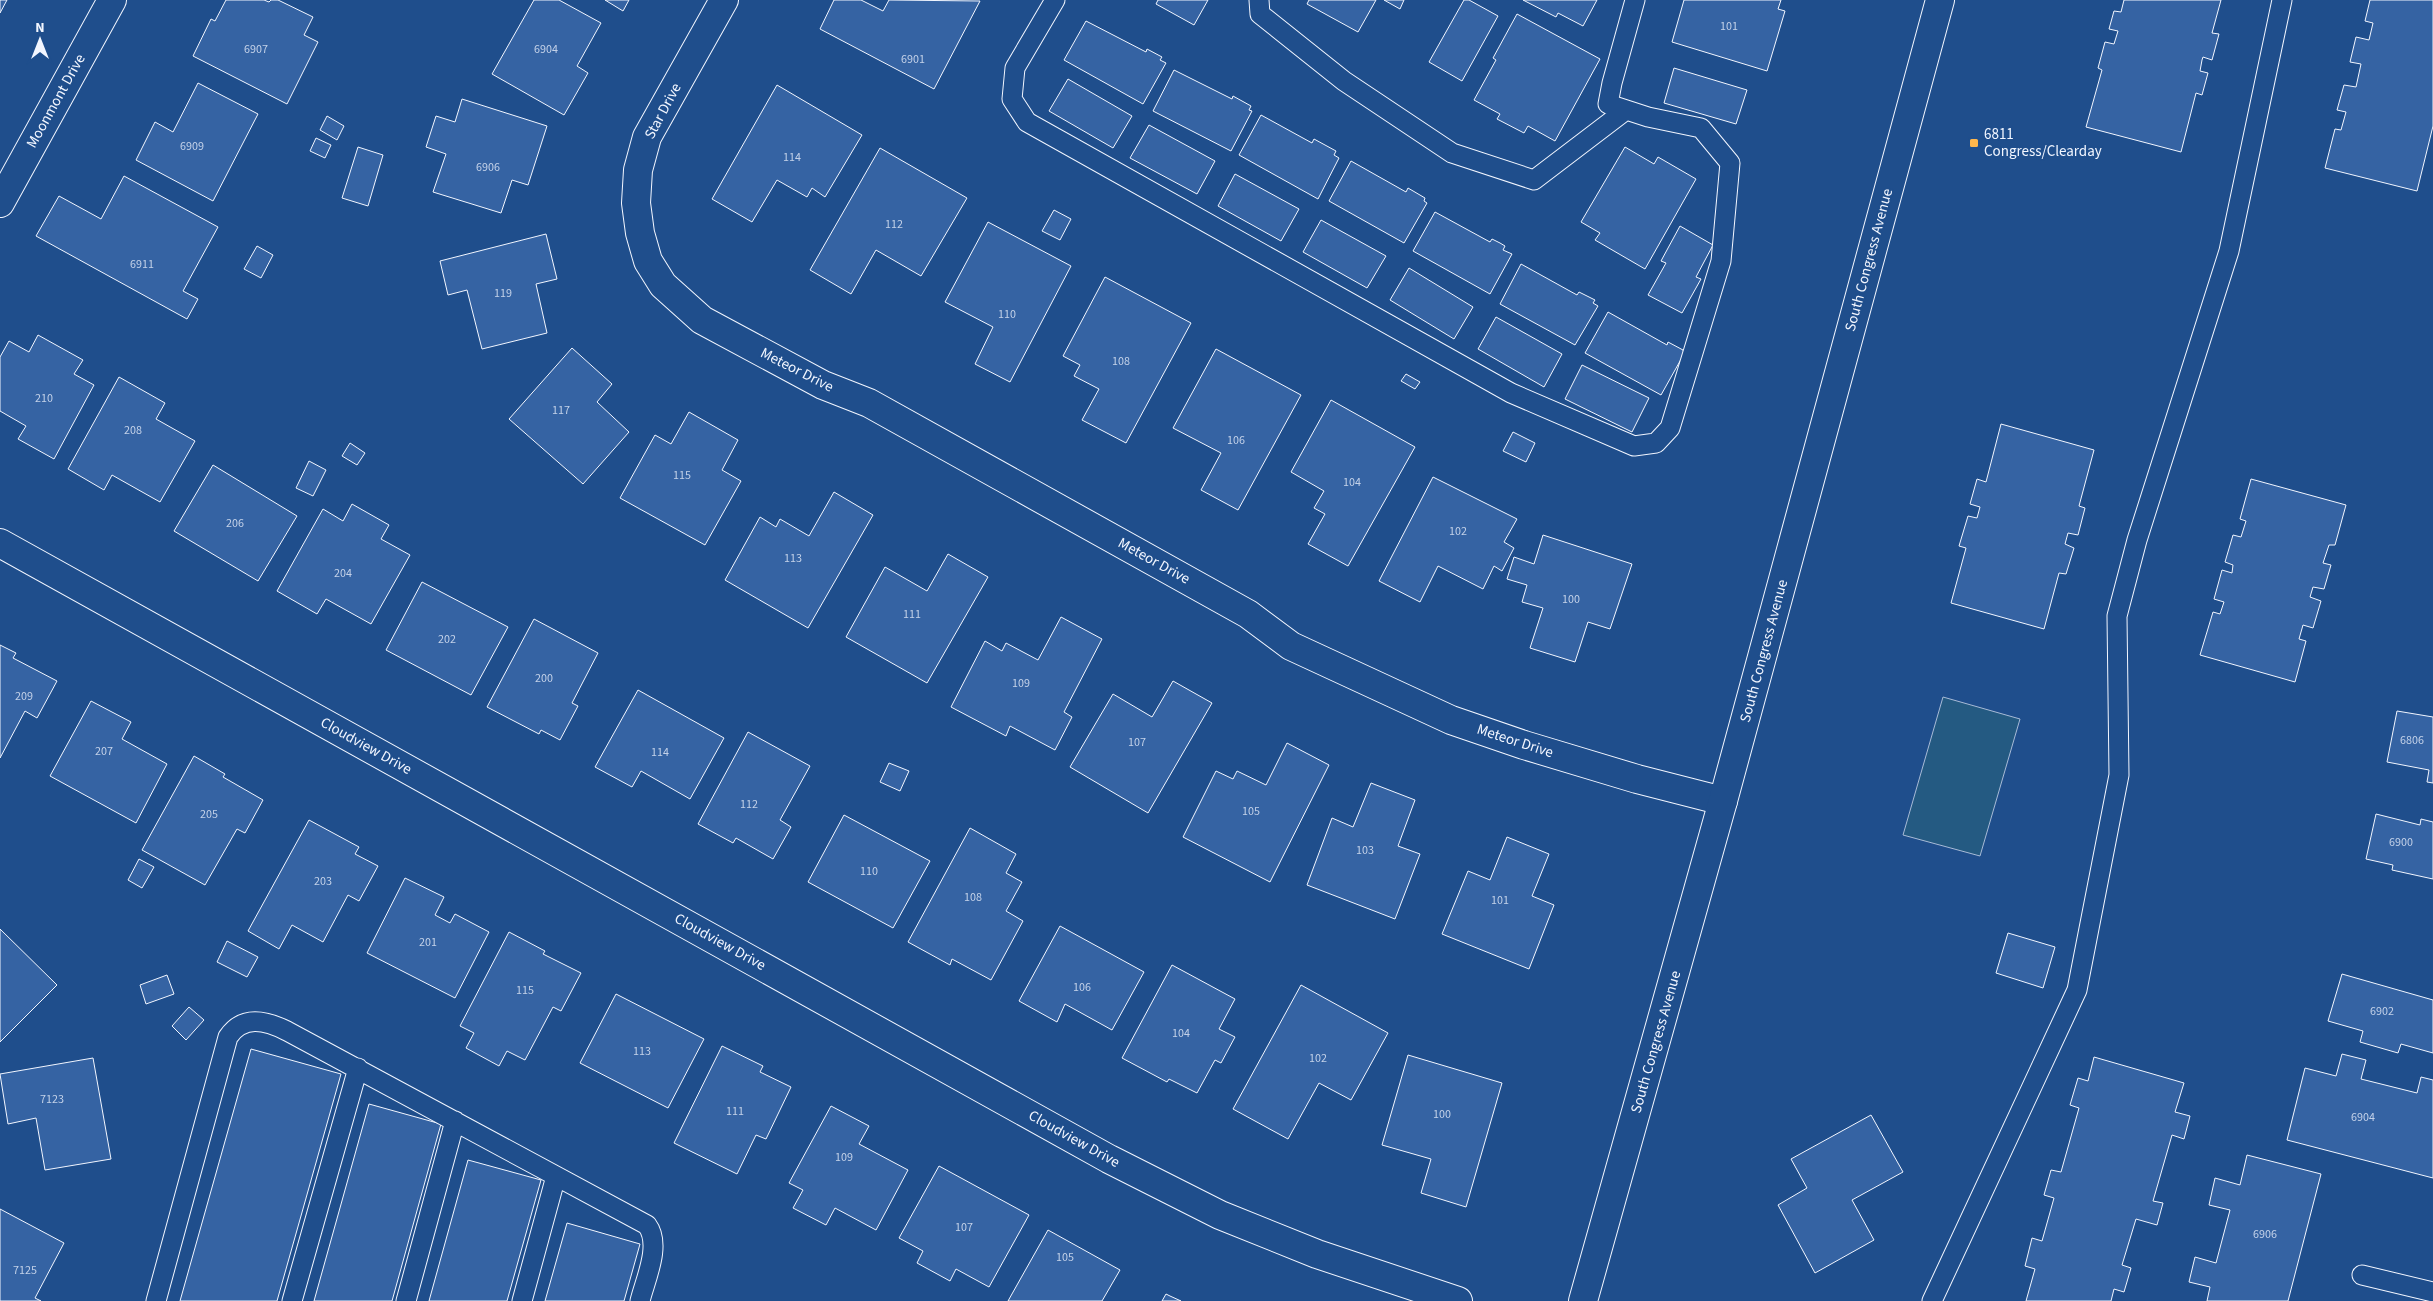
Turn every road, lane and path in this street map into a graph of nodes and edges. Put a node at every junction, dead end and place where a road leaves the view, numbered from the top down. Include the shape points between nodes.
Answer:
1 (112, 0) edge
2 (724, 0) edge
3 (1055, 0) edge
4 (1259, 0) edge
5 (1635, 0) edge
6 (1940, 0) edge
7 (2282, 0) edge
8 (1626, 110) junction
9 (0, 203) edge
10 (640, 233) joint
11 (0, 543) edge
12 (1723, 801) junction
13 (358, 1068) junction
14 (455, 1121) junction
15 (556, 1176) junction
16 (2362, 1275) dead end
17 (2433, 1292) edge
18 (156, 1301) edge
19 (292, 1301) edge
20 (406, 1301) edge
21 (522, 1301) edge
22 (640, 1301) edge
23 (1458, 1301) edge
24 (1583, 1301) edge
25 (1932, 1301) edge

1 - 9 street, Moonmont Drive
2 - 10 street, Star Drive via 648,136 638,170 636,203
3 - 8 lane via 1015,68 1012,99 1027,122 1512,393 1634,446 1656,443 1670,428 1721,261 1730,163 1701,128
4 - 8 lane via 1260,14 1336,75 1452,153 1534,180
5 - 8 lane via 1608,104
6 - 12 street, South Congress Avenue
7 - 25 lane via 2229,251 2137,540 2117,616 2118,775 2077,990
10 - 12 street, Meteor Drive via 648,260 663,286 702,320 823,385 877,408 1248,614 1291,646 1451,720 1637,779
11 - 23 street, Cloudview Drive via 1109,1159 1229,1219 1317,1254
12 - 24 street, South Congress Avenue
13 - 14 lane
13 - 18 lane via 276,1025 252,1021 233,1029 221,1057
13 - 19 lane
14 - 15 lane
14 - 20 lane
15 - 21 lane
15 - 22 lane via 632,1215 653,1233
16 - 17 lane

